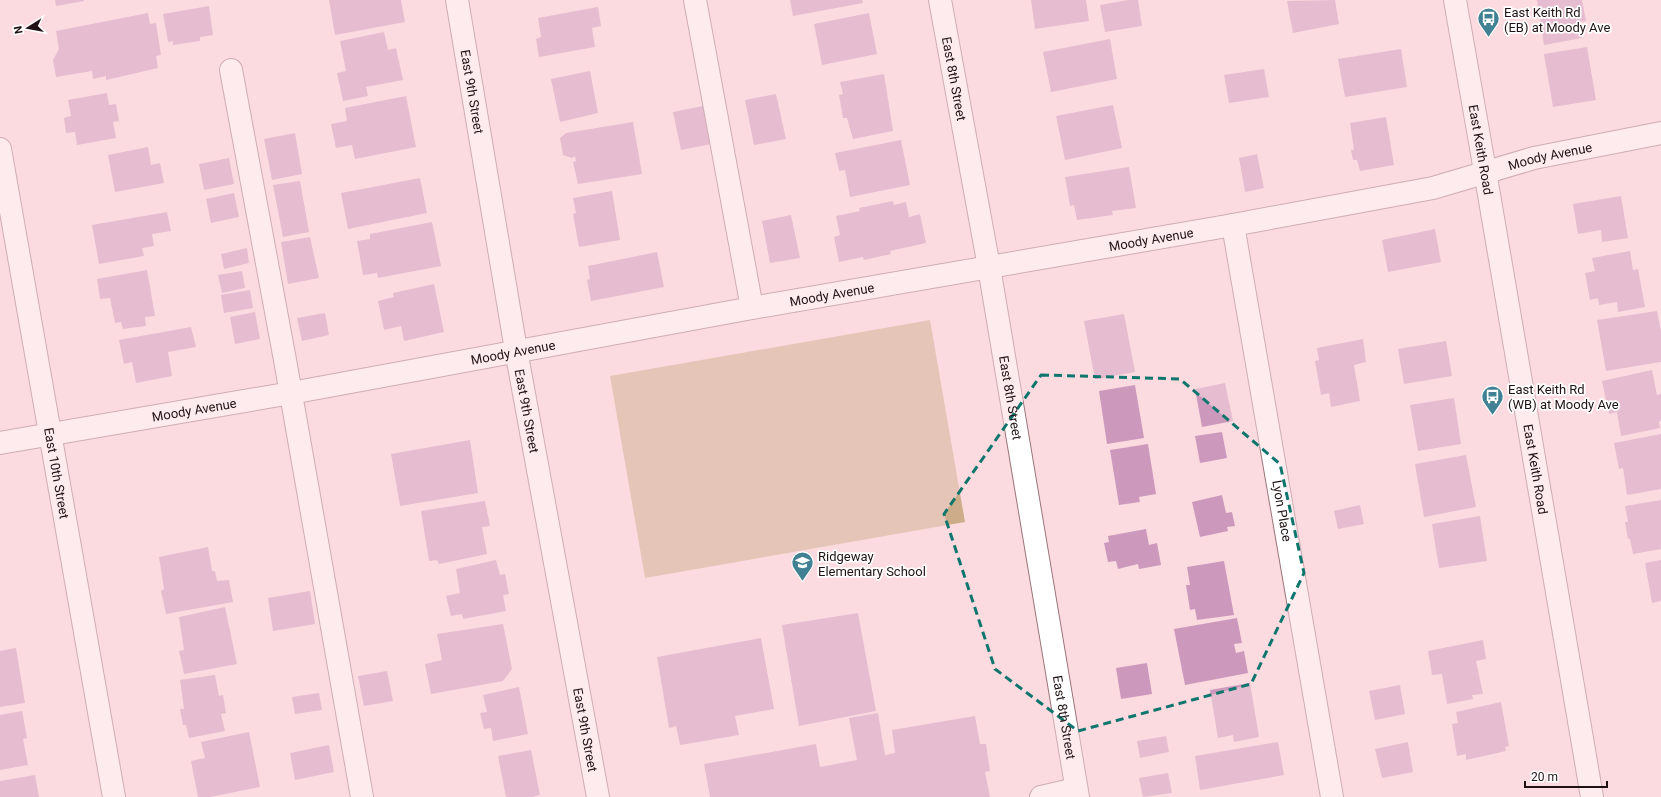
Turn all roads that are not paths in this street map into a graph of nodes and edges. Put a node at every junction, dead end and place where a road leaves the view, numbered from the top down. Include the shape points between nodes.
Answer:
1 (456, 0) edge
2 (695, 0) edge
3 (940, 0) edge
4 (1455, 0) edge
5 (230, 70) dead end
6 (1661, 134) edge
7 (0, 150) edge
8 (1485, 172) junction
9 (1234, 225) junction
10 (989, 267) junction
11 (752, 308) junction
12 (516, 350) junction
13 (291, 393) junction
14 (50, 433) junction
15 (0, 443) edge
16 (1077, 793) edge
17 (114, 797) edge
18 (362, 797) edge
19 (598, 797) edge
20 (1042, 797) edge
21 (1332, 797) edge
22 (1592, 797) edge

1 - 12 street, East 9th Street
2 - 11 street
3 - 10 street, East 8th Street
4 - 8 street, East Keith Road
5 - 13 street
6 - 8 street, Moody Avenue via 1534,158
7 - 14 street, East 10th Street
8 - 9 street, Moody Avenue via 1433,188
8 - 22 street, East Keith Road
9 - 10 street, Moody Avenue
9 - 21 street, Lyon Place
10 - 11 street, Moody Avenue
10 - 16 street, East 8th Street
11 - 12 street, Moody Avenue
12 - 13 street, Moody Avenue
12 - 19 street, East 9th Street
13 - 14 street, Moody Avenue
13 - 18 street
14 - 15 street, Moody Avenue
14 - 17 street, East 10th Street
16 - 20 street

